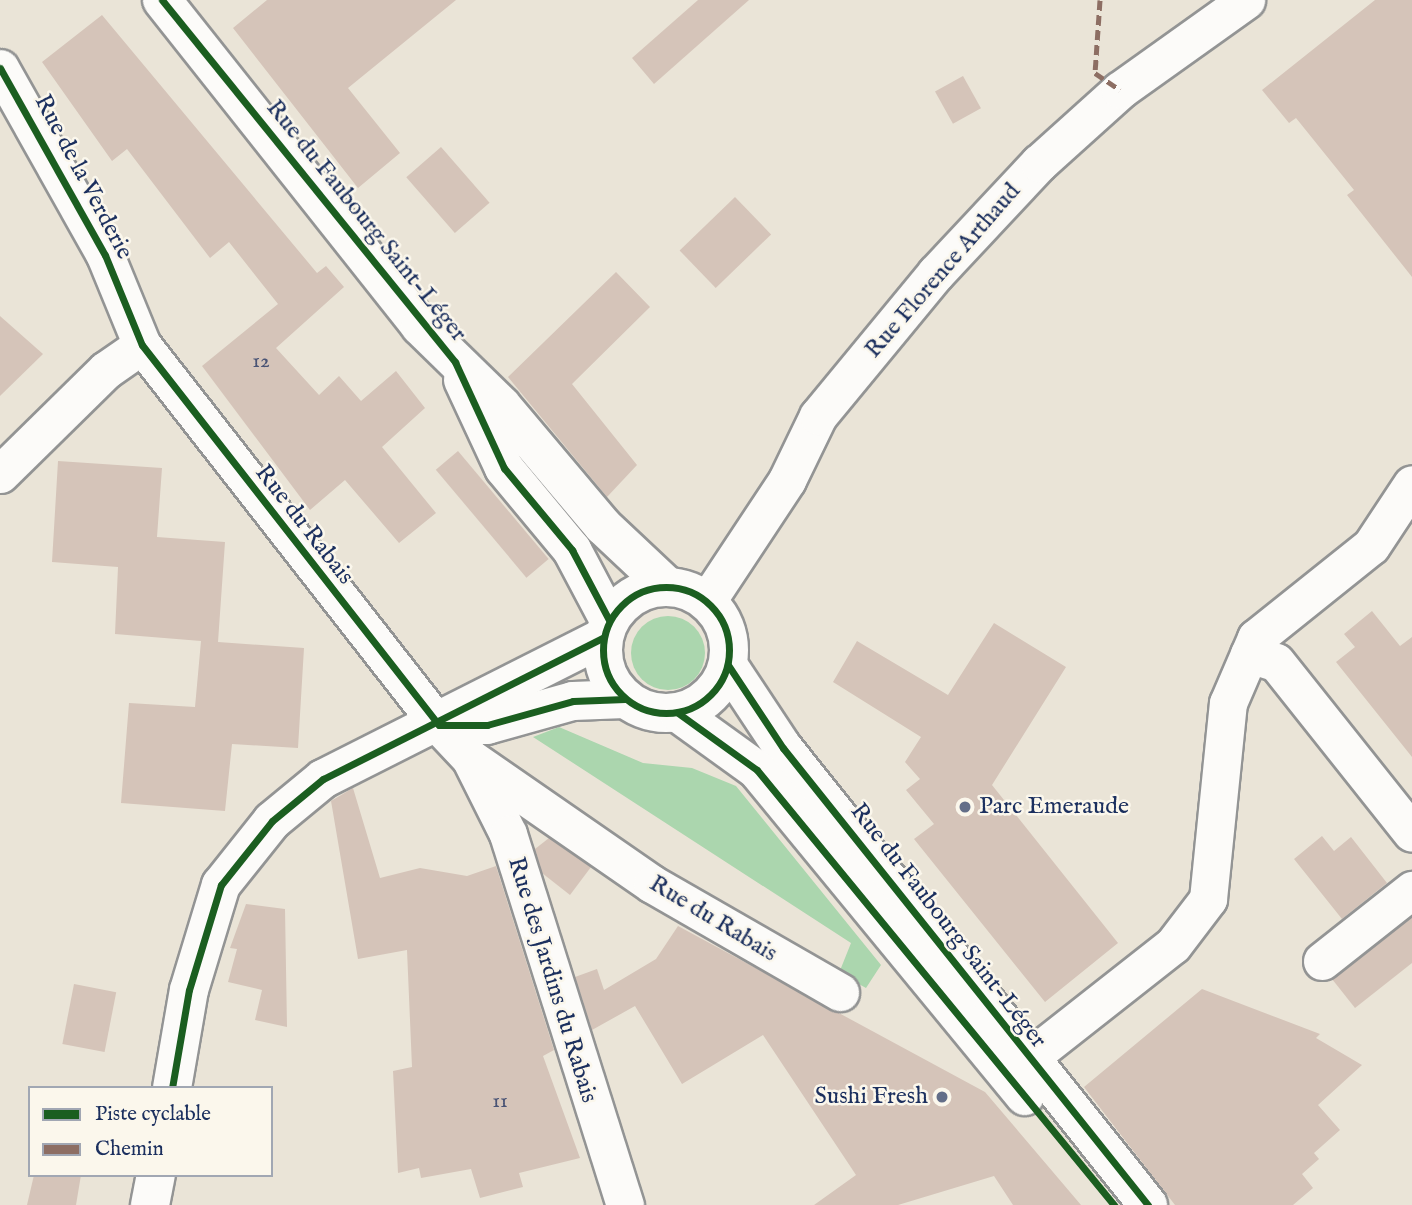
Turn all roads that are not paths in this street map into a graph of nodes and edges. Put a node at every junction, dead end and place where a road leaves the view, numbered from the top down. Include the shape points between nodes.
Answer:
1 (162, 0) edge
2 (1246, 0) edge
3 (0, 68) edge
4 (142, 345) junction
5 (455, 362) junction
6 (0, 474) edge
7 (1412, 484) edge
8 (667, 586) junction
9 (707, 601) junction
10 (606, 629) junction
11 (1249, 654) junction
12 (728, 665) junction
13 (625, 699) junction
14 (678, 713) junction
15 (439, 724) junction
16 (470, 758) junction
17 (1412, 833) edge
18 (1412, 890) edge
19 (1322, 961) dead end
20 (840, 992) dead end
21 (1028, 1059) junction
22 (172, 1086) edge
23 (156, 1177) edge
24 (150, 1205) edge
25 (625, 1205) edge
26 (1114, 1205) edge
27 (1149, 1205) edge

1 - 5 main road, Rue du Faubourg Saint-Léger
2 - 9 street, Rue Florence Arthaud via 1120,90 1039,163 936,273 818,416 788,480
3 - 4 street, Rue de la Verderie via 106,255
4 - 6 street via 106,370
4 - 15 street, Rue du Rabais
5 - 8 main road, Rue du Faubourg Saint-Léger via 501,405 603,526
5 - 10 main road, Rue du Faubourg Saint-Léger via 504,468 572,550
7 - 11 street via 1371,546 1256,638
8 - 9 main road
8 - 10 main road via 644,590
9 - 12 main road via 730,642
10 - 13 main road via 610,682
10 - 15 main road
11 - 17 street via 1276,662
11 - 21 street via 1228,703 1208,899 1173,945
12 - 14 main road via 718,687
12 - 21 main road, Rue du Faubourg Saint-Léger via 753,709
13 - 14 main road via 650,712
13 - 15 main road via 573,701 487,725
14 - 26 main road, Rue du Faubourg Saint-Léger via 757,770
15 - 16 street, Rue du Rabais
15 - 22 main road via 323,779 245,852 221,885 203,933
16 - 20 street, Rue du Rabais via 652,884
16 - 25 street, Rue des Jardins du Rabais via 508,834
18 - 19 street
21 - 27 main road, Rue du Faubourg Saint-Léger
23 - 24 main road

